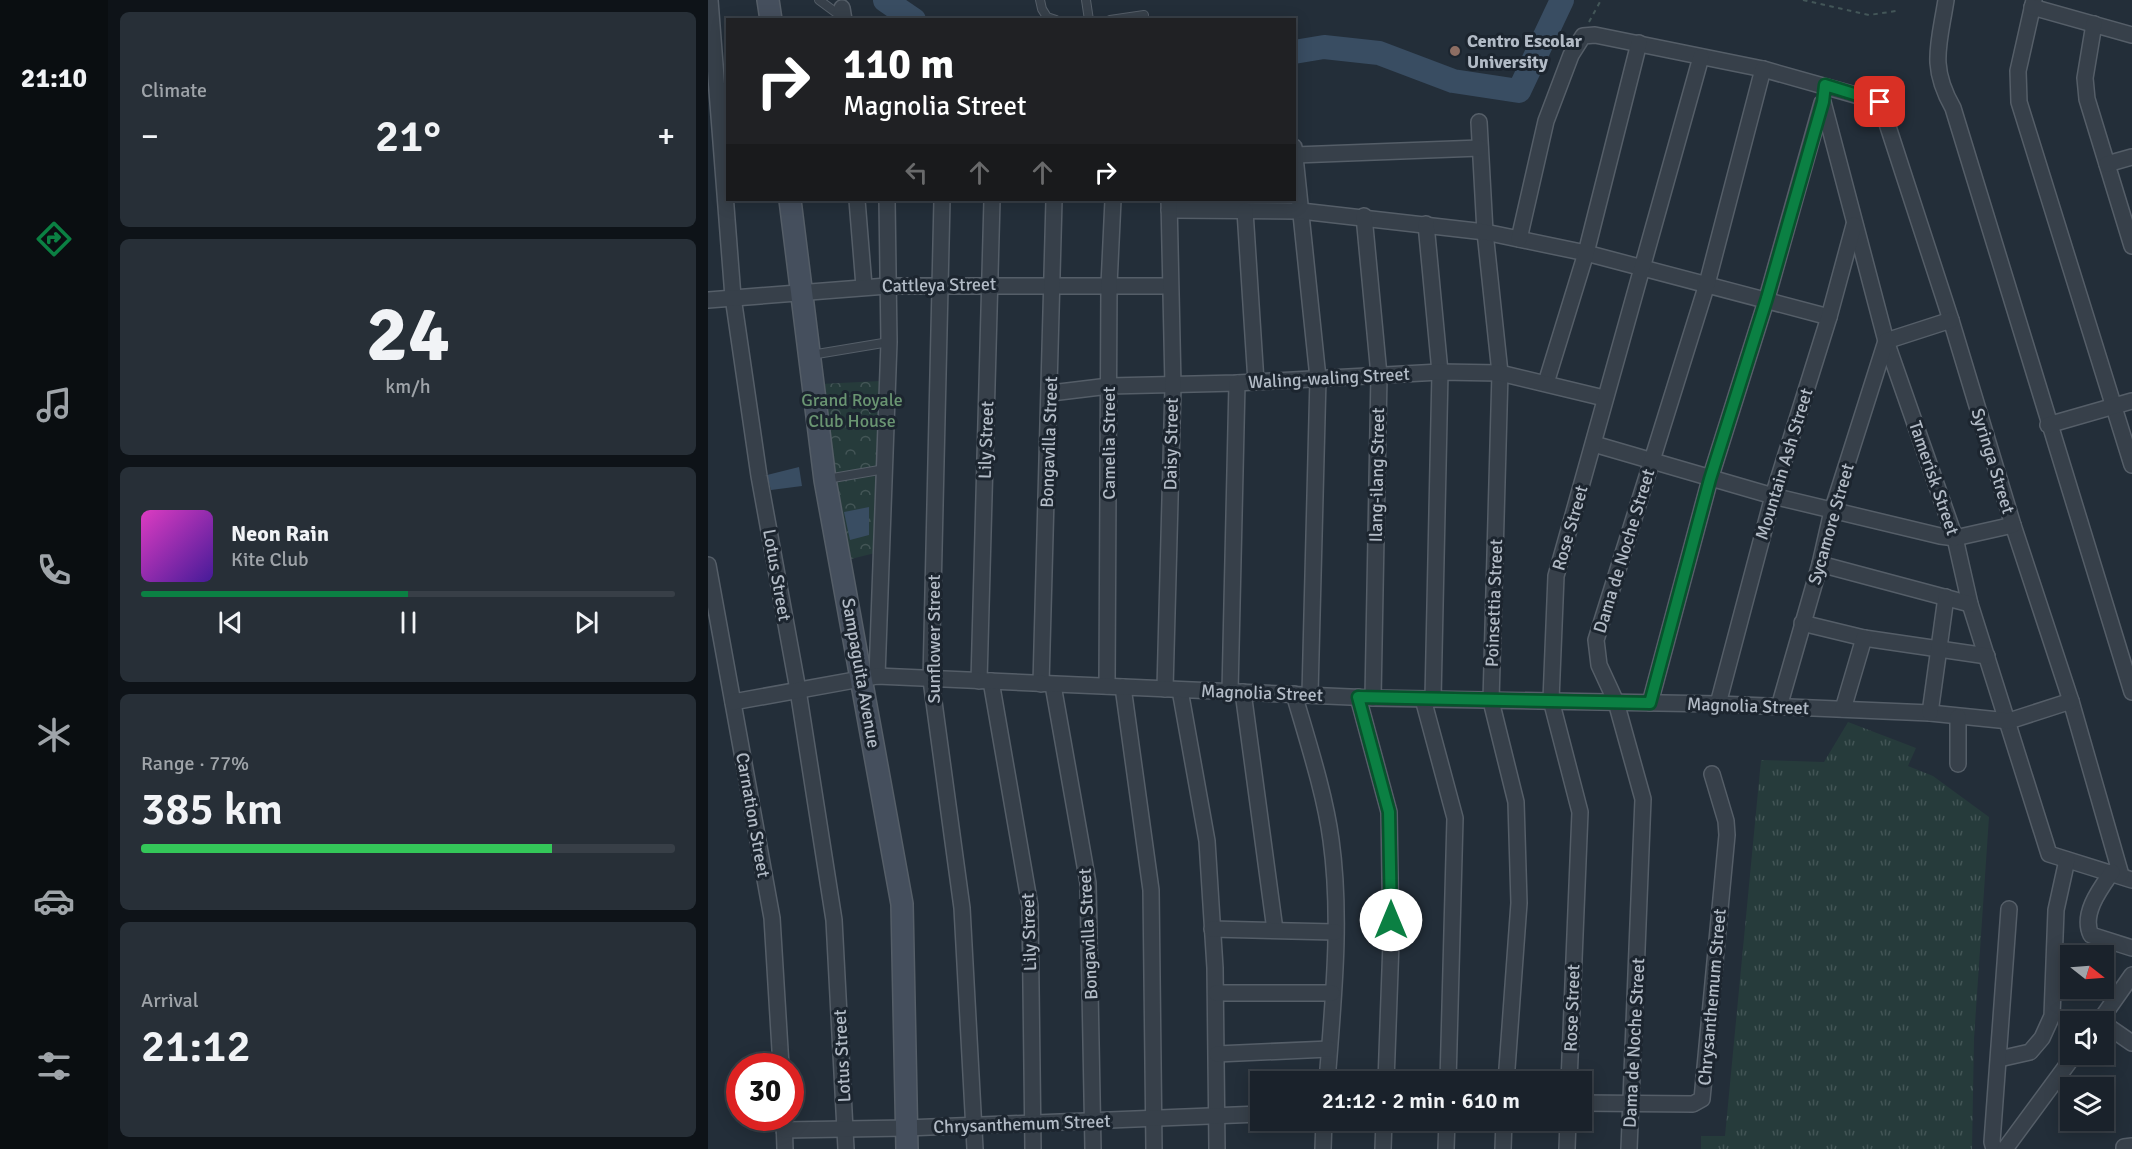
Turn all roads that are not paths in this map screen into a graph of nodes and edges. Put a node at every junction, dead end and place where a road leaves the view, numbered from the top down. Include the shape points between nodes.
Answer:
1 (710, 0) edge
2 (768, 0) edge
3 (819, 0) edge
4 (1041, 0) edge
5 (1086, 0) edge
6 (1946, 0) edge
7 (2033, 3) edge
8 (843, 15) edge
9 (1144, 15) dead end
10 (771, 18) edge
11 (1050, 18) edge
12 (1089, 18) edge
13 (1124, 18) edge
14 (2094, 24) junction
15 (2132, 35) edge
16 (1639, 43) junction
17 (1701, 57) junction
18 (1763, 69) junction
19 (1825, 85) junction
20 (1823, 102) junction
21 (1479, 122) dead end
22 (1480, 148) junction
23 (1296, 155) edge
24 (2132, 157) edge
25 (1296, 164) edge
26 (2107, 164) junction
27 (790, 201) edge
28 (857, 201) edge
29 (887, 201) edge
30 (942, 201) edge
31 (992, 201) edge
32 (1054, 201) edge
33 (1113, 201) edge
34 (1169, 205) edge
35 (1245, 211) junction
36 (1301, 211) junction
37 (1364, 216) junction
38 (1426, 224) junction
39 (1854, 225) junction
40 (1485, 232) junction
41 (1519, 238) junction
42 (2132, 246) edge
43 (1586, 253) junction
44 (1641, 268) junction
45 (1052, 284) junction
46 (1707, 284) junction
47 (940, 285) junction
48 (991, 285) junction
49 (1109, 285) junction
50 (864, 286) junction
51 (887, 286) junction
52 (1170, 286) junction
53 (800, 291) junction
54 (733, 297) junction
55 (1767, 298) junction
56 (708, 300) edge
57 (1829, 317) junction
58 (1951, 320) junction
59 (1886, 341) junction
60 (889, 342) junction
61 (808, 355) junction
62 (1440, 372) junction
63 (1500, 373) junction
64 (1378, 375) junction
65 (1318, 378) junction
66 (1257, 382) junction
67 (1237, 383) junction
68 (1546, 383) junction
69 (1109, 386) junction
70 (1173, 386) junction
71 (1051, 393) junction
72 (1605, 398) junction
73 (2132, 401) edge
74 (2114, 406) junction
75 (2048, 425) junction
76 (1594, 444) junction
77 (1651, 462) junction
78 (2132, 465) edge
79 (885, 469) junction
80 (1710, 479) junction
81 (825, 480) junction
82 (1773, 496) junction
83 (1832, 511) junction
84 (2013, 525) junction
85 (1955, 538) junction
86 (1820, 564) junction
87 (708, 565) edge
88 (1946, 597) junction
89 (1970, 604) junction
90 (1802, 623) junction
91 (1864, 638) junction
92 (1939, 651) junction
93 (1986, 656) junction
94 (870, 677) junction
95 (931, 680) junction
96 (985, 681) junction
97 (1047, 684) junction
98 (1107, 686) junction
99 (1123, 687) junction
100 (798, 690) junction
101 (1173, 690) junction
102 (1237, 692) junction
103 (2132, 692) edge
104 (1294, 694) junction
105 (1310, 694) junction
106 (1358, 697) junction
107 (1373, 698) junction
108 (1428, 699) junction
109 (1551, 700) junction
110 (1491, 701) junction
111 (2071, 701) junction
112 (733, 702) junction
113 (1616, 702) junction
114 (1650, 703) junction
115 (1718, 704) junction
116 (1779, 707) junction
117 (1844, 709) junction
118 (1930, 713) junction
119 (1958, 717) junction
120 (2009, 721) junction
121 (1959, 764) dead end
122 (1712, 774) dead end
123 (2067, 860) junction
124 (2122, 876) edge
125 (2009, 909) dead end
126 (1212, 929) junction
127 (1275, 930) junction
128 (1335, 932) junction
129 (2132, 948) edge
130 (2132, 975) edge
131 (1215, 993) junction
132 (1332, 993) junction
133 (2108, 1011) edge
134 (2114, 1031) edge
135 (2132, 1043) edge
136 (1329, 1049) junction
137 (780, 1053) edge
138 (1216, 1053) junction
139 (1999, 1059) junction
140 (2067, 1065) edge
141 (1328, 1071) edge
142 (1386, 1071) edge
143 (1448, 1071) edge
144 (1507, 1071) edge
145 (1569, 1071) edge
146 (1630, 1102) junction
147 (1592, 1103) edge
148 (1250, 1114) edge
149 (1218, 1116) junction
150 (1154, 1120) junction
151 (1094, 1121) junction
152 (1032, 1122) junction
153 (975, 1124) junction
154 (804, 1125) edge
155 (846, 1128) junction
156 (784, 1131) edge
157 (1324, 1131) edge
158 (1384, 1131) edge
159 (1447, 1131) edge
160 (1504, 1131) edge
161 (1568, 1131) edge
162 (907, 1139) edge
163 (2132, 1146) edge
164 (785, 1149) edge
165 (846, 1149) edge
166 (975, 1149) edge
167 (1033, 1149) edge
168 (1094, 1149) edge
169 (1154, 1149) edge
170 (1217, 1149) edge
171 (1323, 1149) edge
172 (1383, 1149) edge
173 (1446, 1149) edge
174 (1503, 1149) edge
175 (1567, 1149) edge
176 (1629, 1149) edge
177 (1994, 1149) edge
178 (2005, 1149) edge
179 (2124, 1149) edge

1 - 54 street, Lotus Street
2 - 10 main road
3 - 8 lane
4 - 11 lane via 1042,9
5 - 12 lane
6 - 75 street via 1936,62 1941,88 1953,108
7 - 14 street
7 - 74 street via 2018,71 2019,102
9 - 13 lane
14 - 15 street
14 - 26 street via 2085,78 2087,99
16 - 17 street
16 - 41 street via 1584,36 1571,55 1546,121
16 - 43 street
17 - 18 street
17 - 44 street, Rose Street
18 - 19 street
18 - 46 street, Dama de Noche Street
19 - 20 street
19 - 58 street, Syringa Street via 1880,102
20 - 39 street, Tamerisk Street
20 - 55 street
21 - 22 street, Poinsettia Street
22 - 23 street
22 - 40 street, Poinsettia Street
24 - 26 street
25 - 36 street
26 - 42 street
27 - 53 main road, Sampaguita Avenue
28 - 50 street
29 - 51 street
30 - 47 street, Sunflower Street
31 - 48 street, Lily Street
32 - 45 street, Bongavilla Street
33 - 49 street, Camelia Street
34 - 35 street
34 - 52 street, Daisy Street
35 - 36 street
35 - 66 street
36 - 37 street
36 - 65 street
37 - 38 street
37 - 64 street, Ilang-ilang Street
38 - 40 street
38 - 62 street
39 - 57 street, Mountain Ash Street
39 - 59 street, Tamerisk Street
40 - 41 street
40 - 63 street, Poinsettia Street
41 - 43 street
43 - 44 street
43 - 68 street
44 - 46 street
44 - 72 street, Rose Street
45 - 48 street, Cattleya Street
45 - 49 street, Cattleya Street
45 - 71 street, Bongavilla Street
46 - 55 street
46 - 77 street, Dama de Noche Street
47 - 48 street, Cattleya Street
47 - 51 street, Cattleya Street
47 - 95 street, Sunflower Street
48 - 96 street, Lily Street
49 - 52 street, Cattleya Street
49 - 69 street, Camelia Street
50 - 51 street, Cattleya Street
50 - 53 street, Cattleya Street
51 - 60 street
52 - 70 street, Daisy Street
53 - 54 street, Cattleya Street
53 - 61 main road, Sampaguita Avenue
54 - 56 street, Cattleya Street
54 - 100 street, Lotus Street via 759,476
55 - 57 street
55 - 80 street
57 - 82 street, Mountain Ash Street
58 - 59 street
58 - 84 street, Syringa Street
59 - 83 street, Sycamore Street
59 - 85 street, Tamerisk Street
60 - 61 lane
60 - 79 street
61 - 81 main road, Sampaguita Avenue
62 - 63 street, Waling-waling Street
62 - 64 street, Waling-waling Street
62 - 108 street
63 - 68 street, Waling-waling Street
63 - 110 street, Poinsettia Street
64 - 65 street, Waling-waling Street
64 - 107 street, Ilang-ilang Street
65 - 66 street, Waling-waling Street
65 - 105 street
66 - 67 street, Waling-waling Street
67 - 70 street, Waling-waling Street
67 - 102 street
68 - 72 street, Waling-waling Street
69 - 70 street, Waling-waling Street
69 - 71 street, Waling-waling Street
69 - 98 street, Camelia Street
70 - 101 street, Daisy Street
71 - 97 street, Bongavilla Street
72 - 76 street, Rose Street
73 - 74 street
74 - 75 street
74 - 78 street
75 - 103 street
76 - 77 street
76 - 109 street, Rose Street via 1556,576
77 - 80 street
77 - 113 street, Dama de Noche Street via 1596,640 1599,665
79 - 81 lane
79 - 94 street
80 - 82 street
80 - 114 street
81 - 94 main road, Sampaguita Avenue
82 - 83 street
82 - 115 street, Mountain Ash Street
83 - 85 street
83 - 86 street, Sycamore Street
84 - 85 street
84 - 111 street, Syringa Street
85 - 89 street, Tamerisk Street
86 - 88 street
86 - 90 street, Sycamore Street
87 - 112 street, Carnation Street
88 - 89 street
88 - 92 street
89 - 93 street, Tamerisk Street
90 - 91 street
90 - 116 street, Sycamore Street
91 - 92 street
91 - 117 street
92 - 93 street
92 - 118 street
93 - 120 street, Tamerisk Street
94 - 95 street, Magnolia Street
94 - 100 street, Magnolia Street
94 - 162 main road, Sampaguita Avenue via 902,904
95 - 96 street, Magnolia Street
95 - 153 street, Sunflower Street via 962,908
96 - 97 street, Magnolia Street
96 - 152 street, Lily Street via 1030,906
97 - 98 street, Magnolia Street
97 - 151 street, Bongavilla Street via 1088,883
98 - 99 street, Magnolia Street
99 - 101 street, Magnolia Street
99 - 150 street via 1151,890
100 - 112 street, Magnolia Street
100 - 155 street, Lotus Street via 834,920
101 - 102 street, Magnolia Street
101 - 126 street, Daisy Street via 1207,841
102 - 104 street, Magnolia Street
102 - 127 street
104 - 105 street, Magnolia Street
104 - 128 street via 1331,836
105 - 106 street, Magnolia Street
106 - 107 street, Magnolia Street
106 - 142 street via 1389,812 1391,942
107 - 108 street, Magnolia Street
108 - 110 street, Magnolia Street
108 - 143 street via 1455,818
109 - 110 street, Magnolia Street
109 - 113 street, Magnolia Street
109 - 145 street, Rose Street via 1580,812
110 - 144 street, Poinsettia Street via 1516,813 1519,903
111 - 120 street
111 - 124 street, Syringa Street
112 - 137 street, Carnation Street via 771,918
113 - 114 street, Magnolia Street
113 - 146 street, Dama de Noche Street via 1643,799
114 - 115 street, Magnolia Street
115 - 116 street, Magnolia Street
116 - 117 street, Magnolia Street
117 - 118 street, Magnolia Street
118 - 119 street, Magnolia Street
119 - 120 street, Magnolia Street
119 - 121 street
120 - 123 street, Tamerisk Street via 2049,854
122 - 146 street, Chrysanthemum Street via 1727,835 1704,1094 1693,1104
123 - 124 street
123 - 139 street via 2056,910 2052,1016 2030,1052
124 - 129 street via 2094,899 2087,928 2091,935
125 - 139 street
126 - 127 street
126 - 131 street, Daisy Street
127 - 128 street
128 - 132 street
130 - 133 street
131 - 132 street
131 - 138 street, Daisy Street
132 - 136 street
134 - 135 street
136 - 138 street
136 - 141 street
138 - 149 street, Daisy Street
139 - 177 street
140 - 178 street
146 - 147 street, Chrysanthemum Street
146 - 176 street, Dama de Noche Street
148 - 149 street, Chrysanthemum Street
149 - 150 street, Chrysanthemum Street
149 - 170 street, Daisy Street
150 - 151 street, Chrysanthemum Street
150 - 169 street
151 - 152 street, Chrysanthemum Street
151 - 168 street, Bongavilla Street
152 - 153 street, Chrysanthemum Street
152 - 167 street, Lily Street
153 - 162 street, Chrysanthemum Street
153 - 166 street, Sunflower Street
154 - 155 street, Chrysanthemum Street
155 - 162 street, Chrysanthemum Street
155 - 165 street, Lotus Street
156 - 164 street
157 - 171 street
158 - 172 street
159 - 173 street
160 - 174 street
161 - 175 street
163 - 179 street

